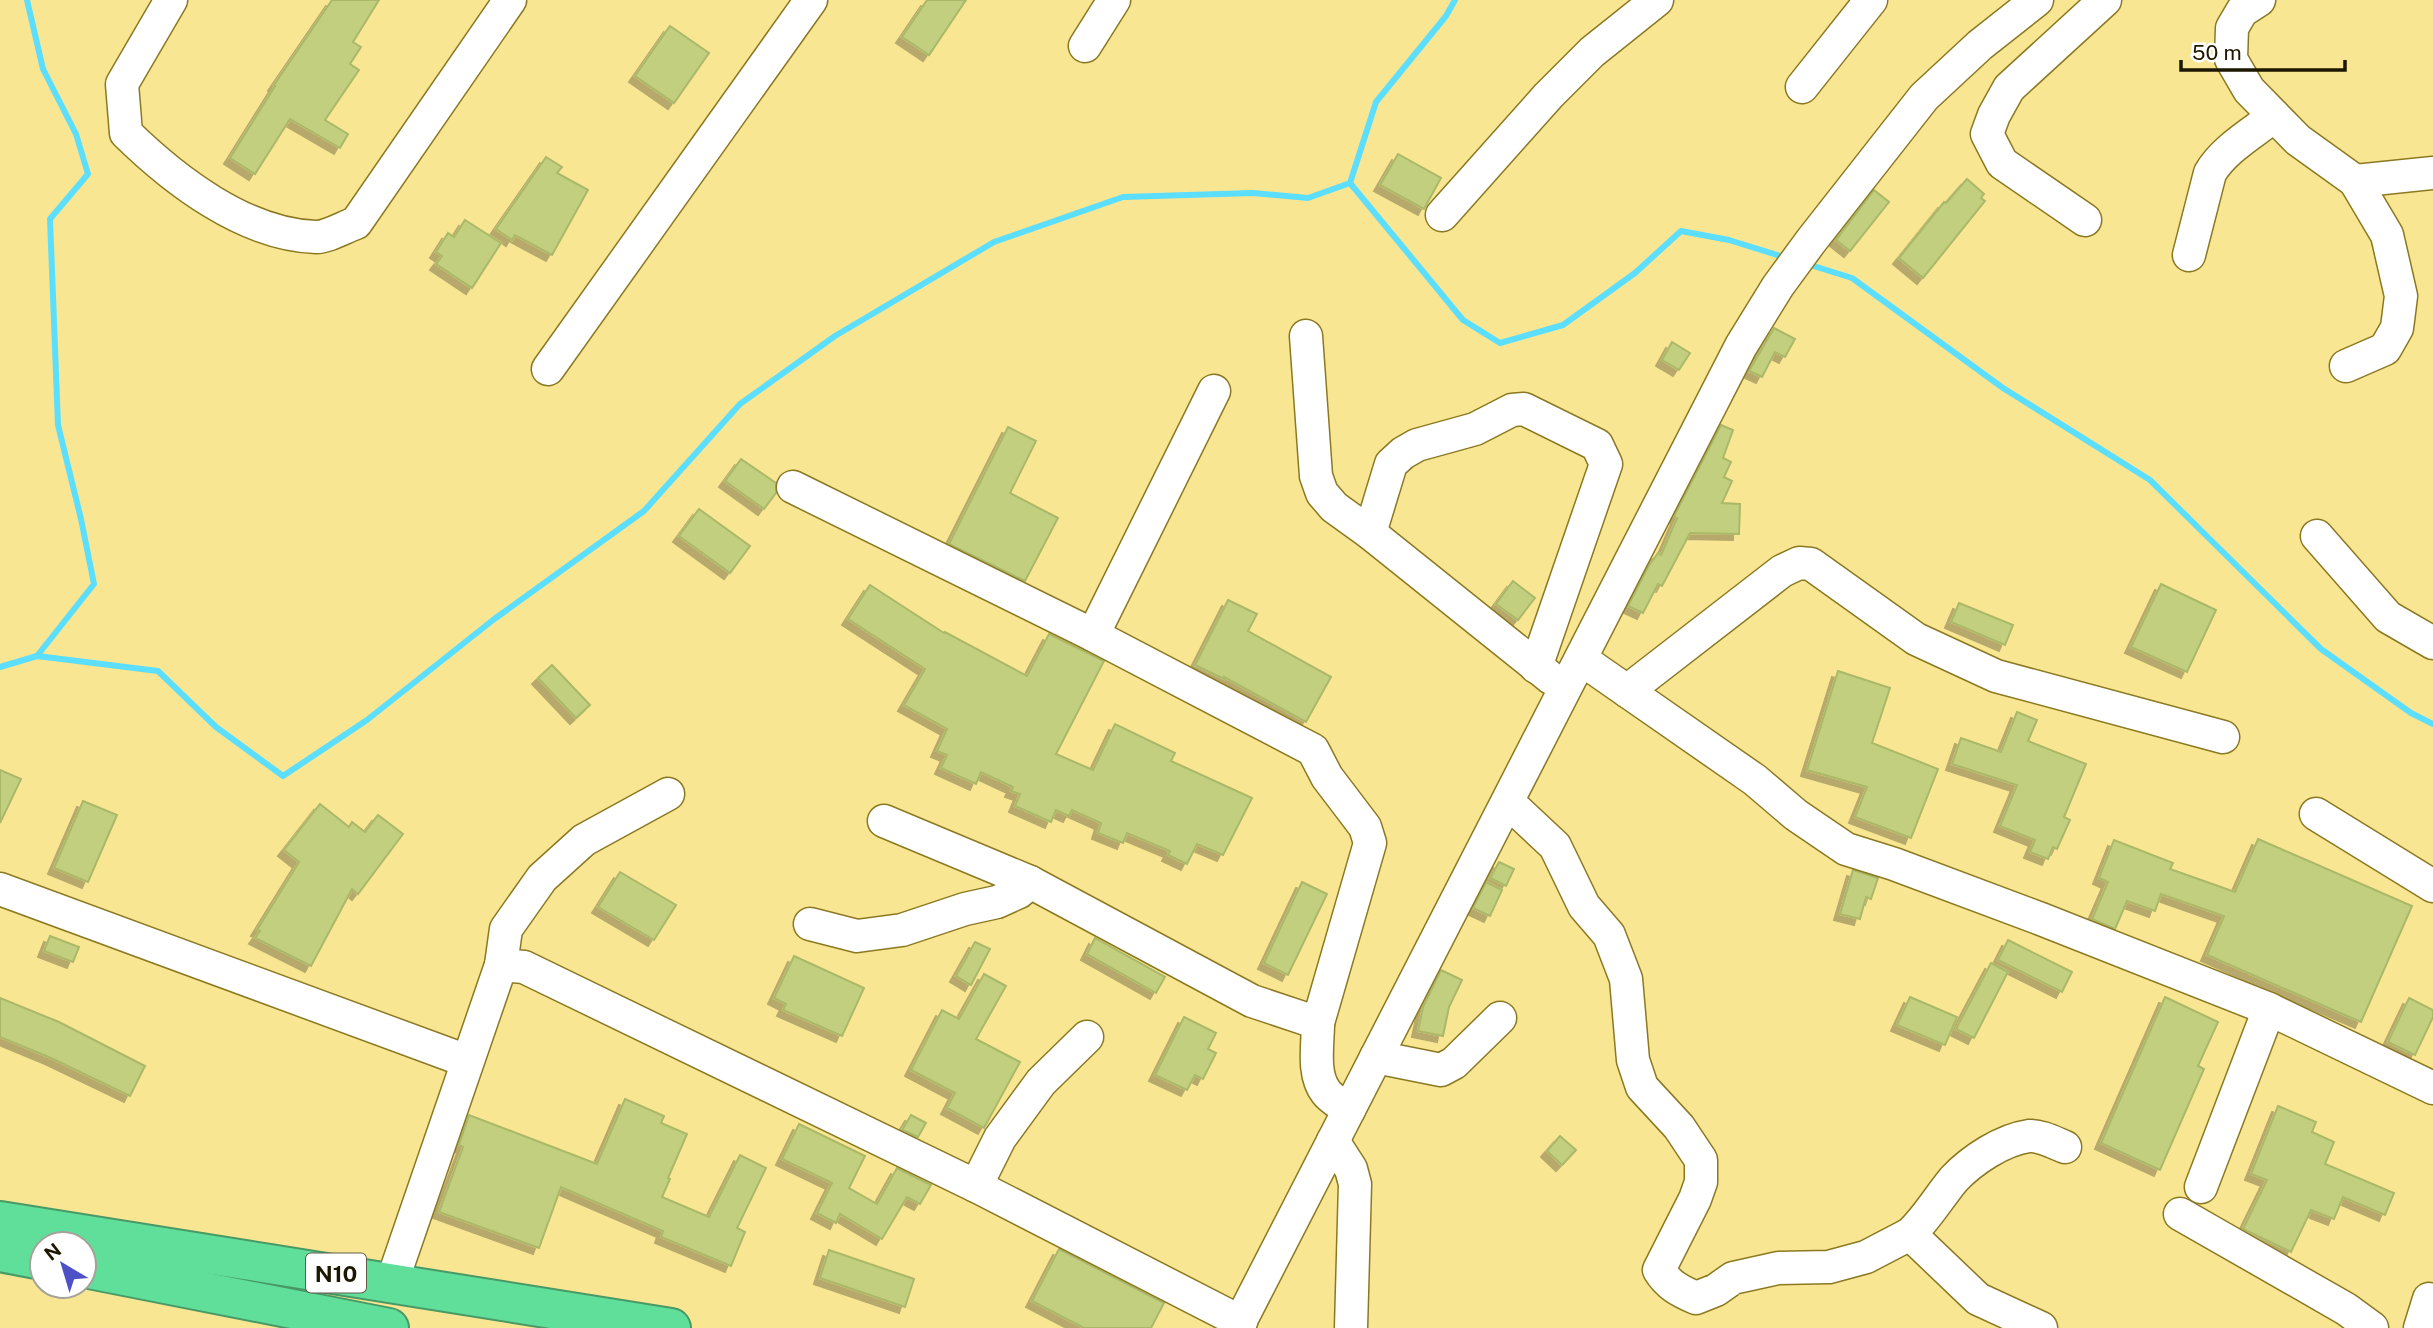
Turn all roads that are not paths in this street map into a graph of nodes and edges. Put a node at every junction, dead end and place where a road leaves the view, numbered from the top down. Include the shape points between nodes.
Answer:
1 (172, 0) edge
2 (510, 0) edge
3 (811, 0) edge
4 (1114, 0) edge
5 (1657, 0) edge
6 (1871, 0) edge
7 (2036, 0) edge
8 (2105, 0) edge
9 (2259, 0) edge
10 (1085, 46) dead end
11 (1802, 87) dead end
12 (2274, 116) junction
13 (2433, 173) edge
14 (2355, 181) junction
15 (1442, 215) dead end
16 (2085, 220) dead end
17 (2189, 255) dead end
18 (1306, 336) dead end
19 (2346, 366) dead end
20 (548, 369) dead end
21 (1214, 391) dead end
22 (793, 487) dead end
23 (1370, 533) junction
24 (2317, 536) dead end
25 (1093, 635) junction
26 (2433, 643) edge
27 (1581, 659) junction
28 (1536, 667) junction
29 (1565, 690) junction
30 (1627, 691) junction
31 (2222, 737) dead end
32 (668, 794) dead end
33 (1508, 802) junction
34 (2316, 814) dead end
35 (884, 821) dead end
36 (1030, 882) junction
37 (2433, 886) edge
38 (0, 889) edge
39 (810, 924) dead end
40 (501, 965) junction
41 (2269, 1009) junction
42 (1500, 1018) dead end
43 (1318, 1023) junction
44 (1087, 1037) dead end
45 (1376, 1057) junction
46 (467, 1061) junction
47 (2433, 1088) edge
48 (1349, 1110) junction
49 (1333, 1141) junction
50 (2065, 1147) dead end
51 (976, 1186) junction
52 (2201, 1188) dead end
53 (2180, 1214) dead end
54 (0, 1221) edge
55 (1910, 1234) junction
56 (0, 1252) edge
57 (28, 1257) edge
58 (98, 1271) edge
59 (392, 1282) junction
60 (1239, 1325) edge
61 (389, 1328) edge
62 (671, 1328) edge
63 (1351, 1328) edge
64 (2041, 1328) edge
65 (2372, 1328) edge

1 - 2 street via 122,83 126,132 159,164 217,206 274,230 318,237 356,223
3 - 20 street
4 - 10 street
5 - 15 street via 1592,52 1548,96
6 - 11 street
7 - 27 street via 1924,97 1779,286 1741,346
8 - 16 street via 2009,88 1987,134 2002,163
9 - 12 street via 2242,10 2232,28 2231,59 2249,90
12 - 14 street via 2298,140
12 - 17 street via 2215,164
13 - 14 street
14 - 19 street via 2387,235 2401,296 2397,328 2385,349
18 - 23 street via 1315,476 1334,508
21 - 25 street
22 - 25 street
23 - 28 street
23 - 28 street via 1391,464 1417,445 1524,409 1597,445 1606,464
24 - 26 street via 2388,617
25 - 43 street via 1313,750 1365,827 1370,843
27 - 29 street
27 - 30 street
28 - 29 street
29 - 33 street
30 - 31 street via 1782,571 1800,563 1811,564 1916,639 1996,676
30 - 41 street via 1755,779 1796,816 1846,849 2041,919
32 - 40 street via 584,840 542,878 506,929
33 - 45 street
33 - 55 street via 1555,846 1584,906 1609,936 1626,979 1633,1060 1642,1087 1701,1160 1695,1199 1659,1270 1666,1280 1696,1298 1733,1278 1778,1268 1829,1267 1866,1256
34 - 37 street
35 - 36 street
36 - 39 street via 997,902 902,930 857,936
36 - 43 street via 1252,1001
38 - 46 street
40 - 46 street
40 - 51 street via 524,967
41 - 47 street
41 - 52 street
42 - 45 street via 1441,1070
43 - 48 street via 1320,1083
44 - 51 street via 1041,1082 1000,1138
45 - 48 street
46 - 59 street
48 - 49 street
49 - 60 street
49 - 63 street via 1355,1184
50 - 55 street via 2031,1136 2001,1145 1955,1179
51 - 60 street
53 - 65 street via 2346,1308
54 - 59 highway, N10
55 - 64 street via 1978,1299
56 - 57 highway
58 - 61 highway, N10
59 - 62 highway, N10

